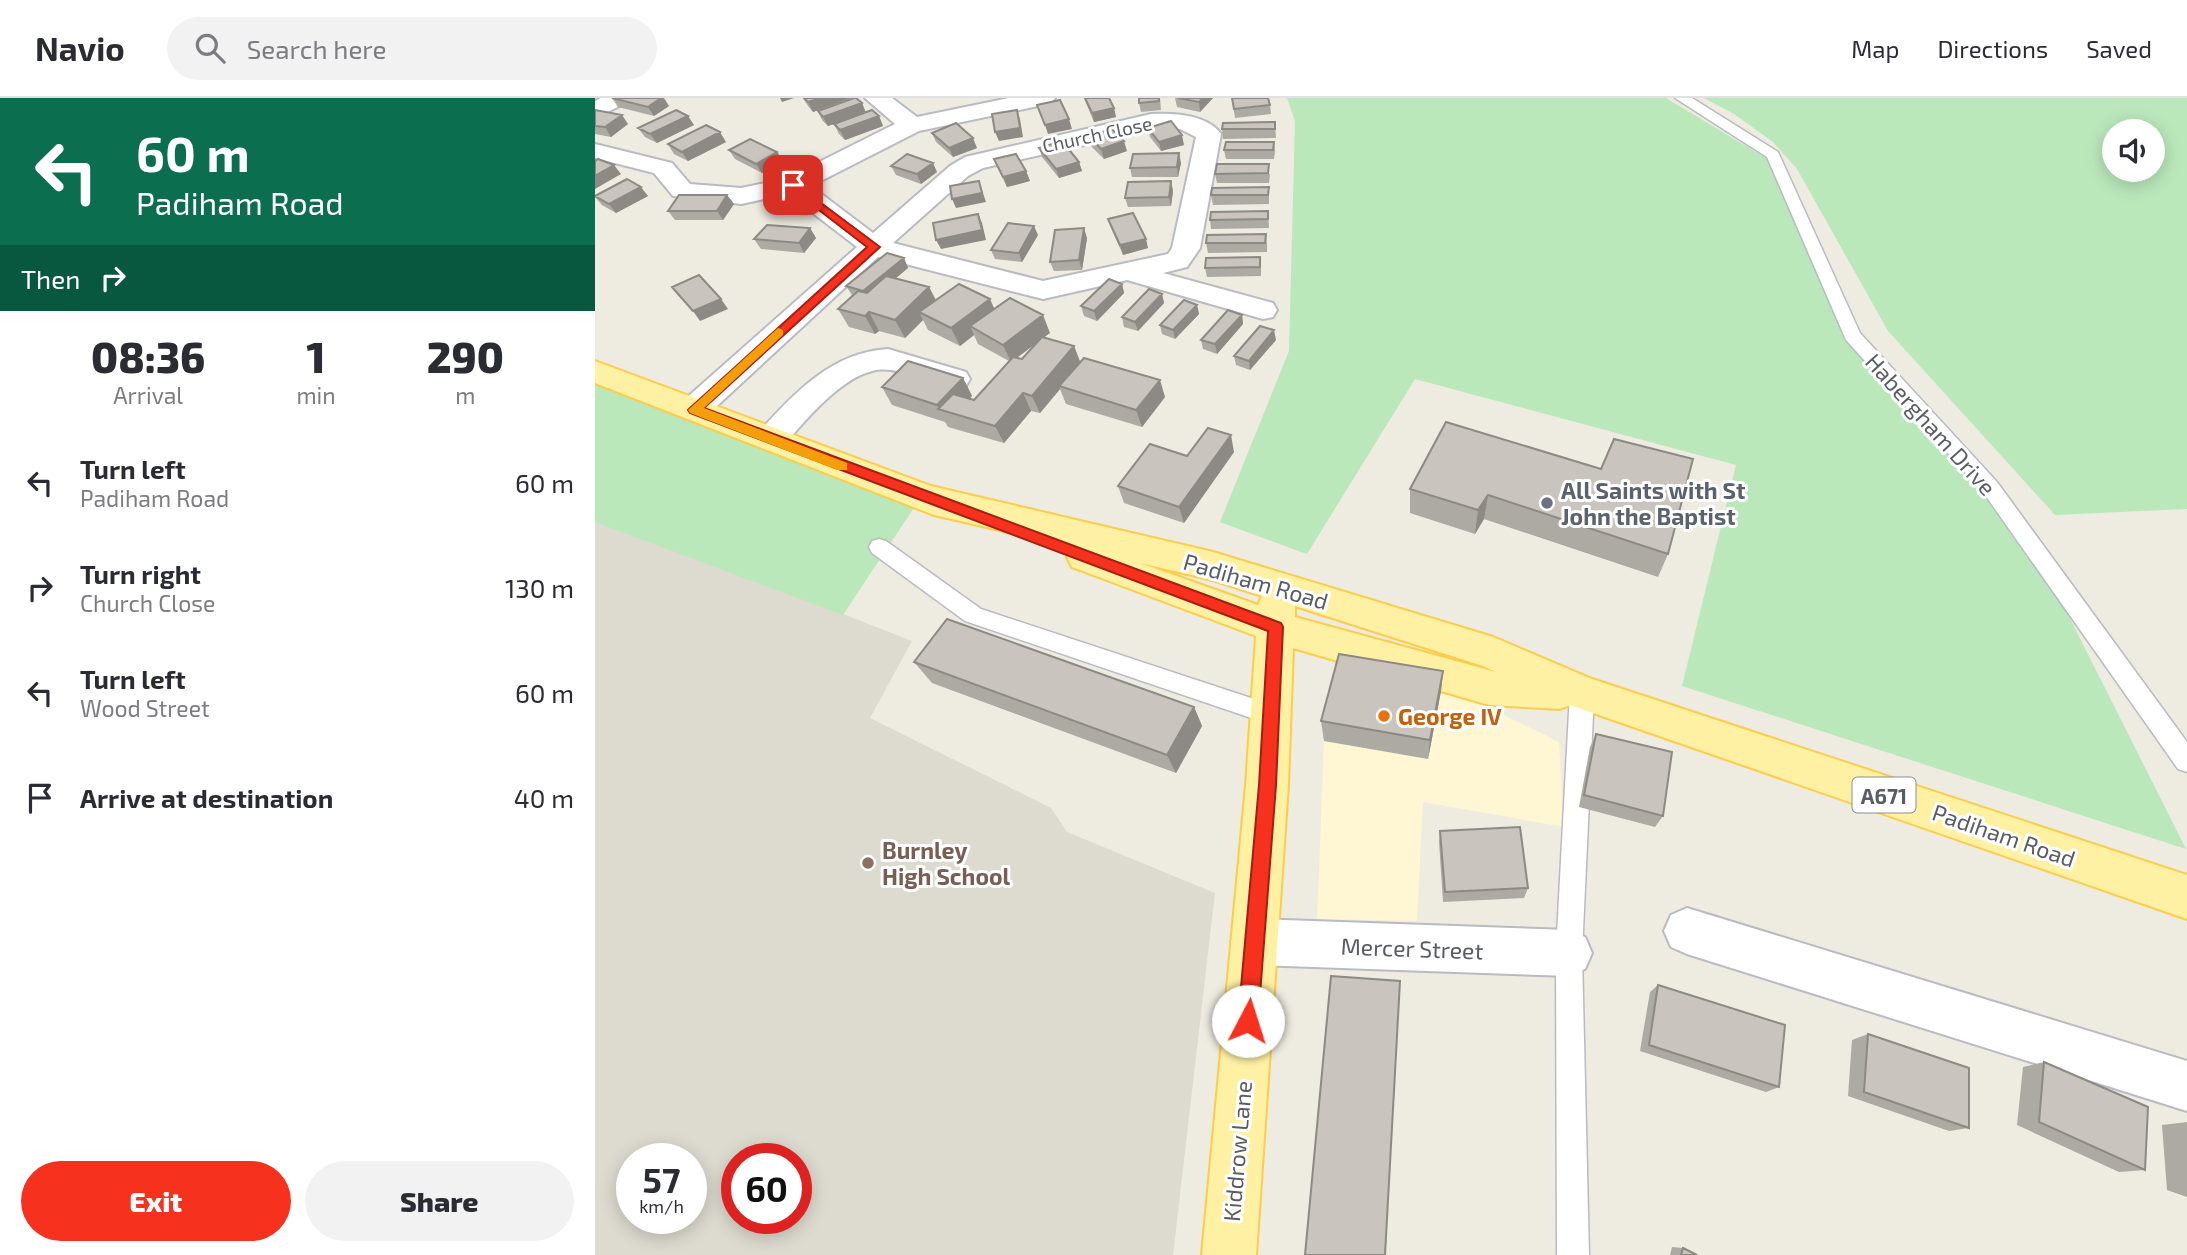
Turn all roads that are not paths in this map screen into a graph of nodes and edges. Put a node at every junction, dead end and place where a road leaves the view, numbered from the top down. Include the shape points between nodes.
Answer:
1 (618, 98) edge
2 (877, 98) edge
3 (1043, 98) edge
4 (1682, 98) edge
5 (595, 111) edge
6 (912, 125) junction
7 (595, 151) edge
8 (793, 185) junction
9 (874, 247) junction
10 (1127, 272) junction
11 (1262, 310) dead end
12 (595, 371) edge
13 (957, 380) edge
14 (694, 410) junction
15 (771, 439) junction
16 (879, 547) dead end
17 (1277, 606) junction
18 (1582, 693) junction
19 (1269, 715) junction
20 (2187, 761) edge
21 (2187, 897) edge
22 (1687, 931) dead end
23 (1254, 943) junction
24 (1569, 953) junction
25 (2187, 1086) edge
26 (1229, 1255) edge
27 (1573, 1255) edge

1 - 5 street
2 - 6 street
3 - 6 street
4 - 20 lane, Habergham Drive via 1773,155 1853,336 1990,487
6 - 8 street
7 - 8 street via 663,169 682,191 741,196
8 - 9 street
9 - 10 street, Church Close via 1042,290
9 - 10 street, Church Close via 974,162 1142,123 1170,119 1195,125 1209,134 1186,248 1177,261
9 - 14 street, Church Close
10 - 11 street, Church Close
12 - 14 main road, Padiham Road / A671
13 - 15 street via 886,359 852,365 792,415
14 - 15 main road, Padiham Road / A671
15 - 17 main road, Padiham Road / A671 via 921,496
16 - 19 lane via 973,615
17 - 18 main road, Padiham Road / A671 via 1489,688
17 - 19 main road, Kiddrow Lane
18 - 21 main road, Padiham Road / A671
18 - 24 lane
19 - 23 main road, Kiddrow Lane
22 - 25 street
23 - 24 street, Mercer Street
23 - 26 main road, Kiddrow Lane
24 - 27 lane

